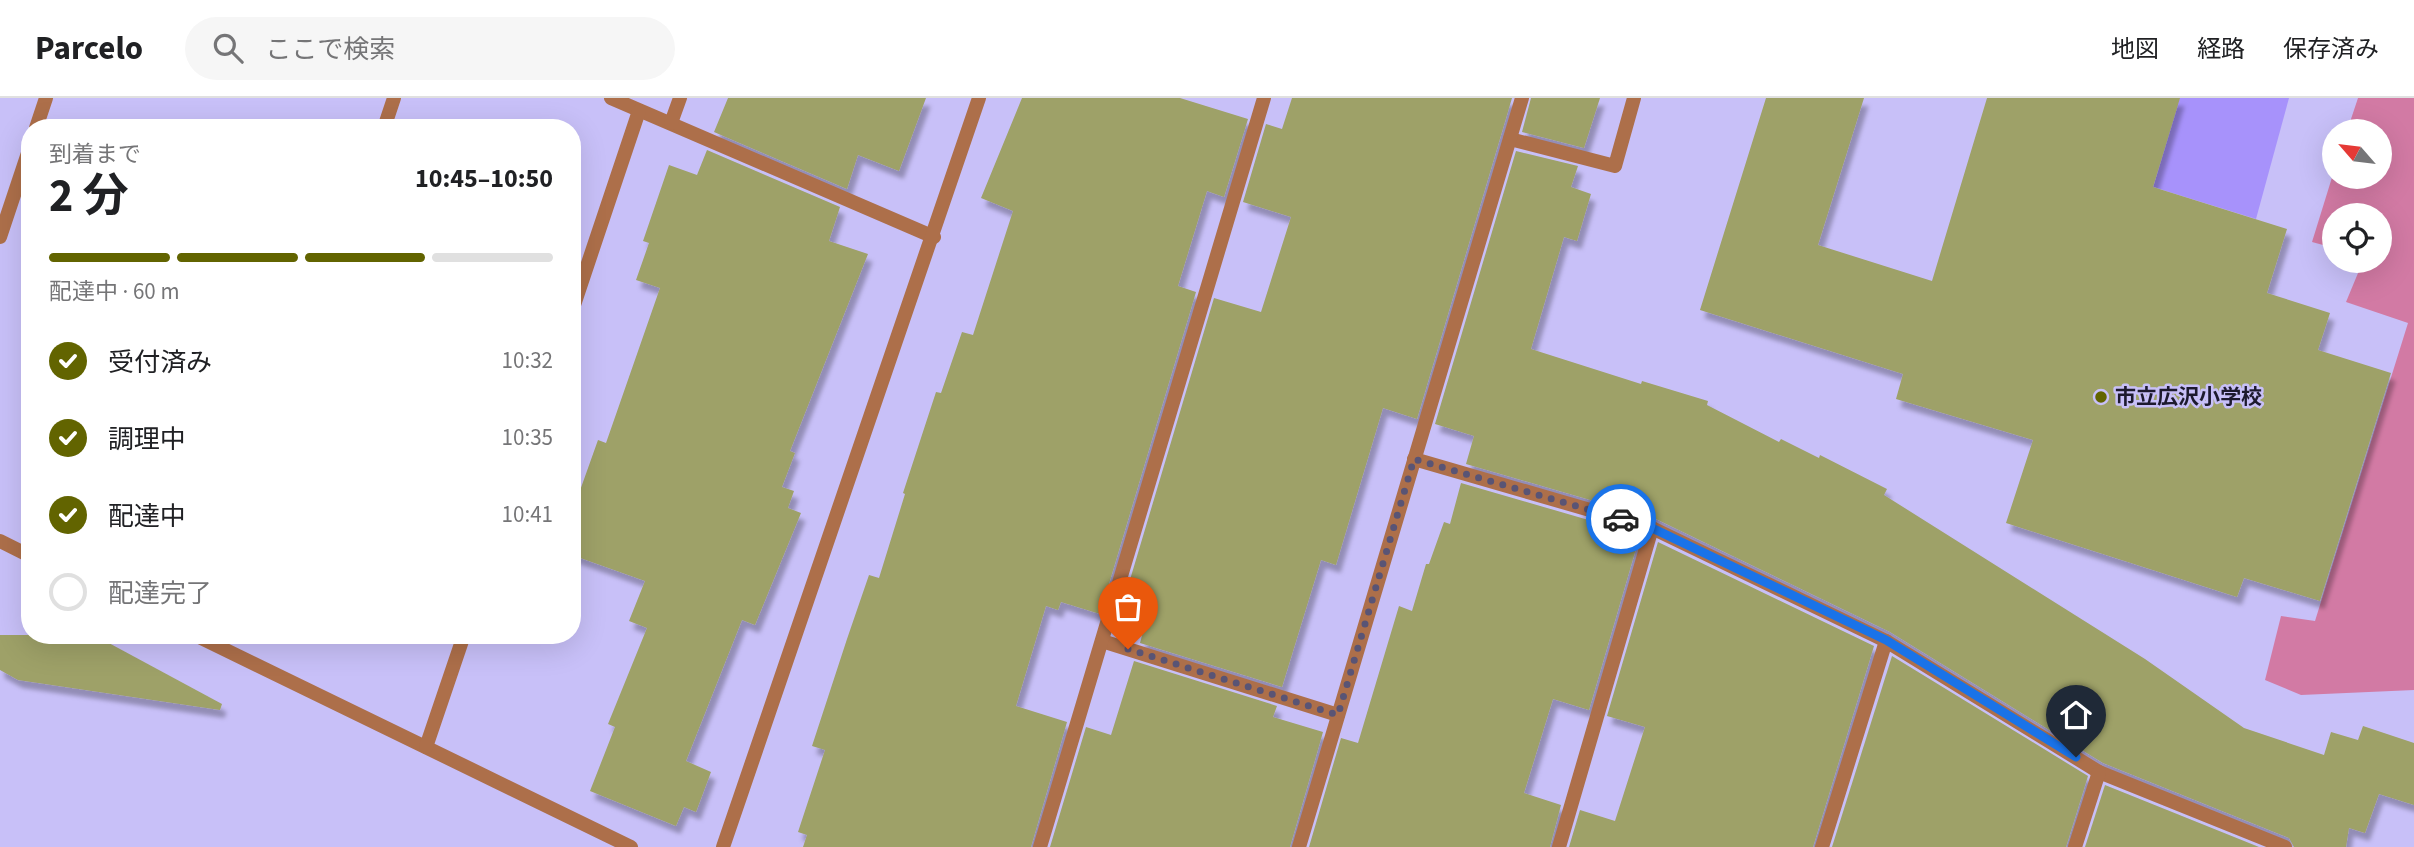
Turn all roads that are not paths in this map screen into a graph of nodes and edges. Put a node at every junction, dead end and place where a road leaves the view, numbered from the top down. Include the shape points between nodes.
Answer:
1 (46, 98) edge
2 (394, 98) edge
3 (611, 98) edge
4 (680, 98) edge
5 (979, 98) edge
6 (1264, 98) edge
7 (1522, 98) edge
8 (1634, 98) edge
9 (639, 111) junction
10 (39, 119) edge
11 (387, 119) edge
12 (671, 123) junction
13 (1510, 139) junction
14 (21, 174) edge
15 (0, 237) edge
16 (934, 237) junction
17 (581, 284) edge
18 (1414, 459) junction
19 (1652, 528) junction
20 (0, 541) edge
21 (21, 552) edge
22 (1886, 640) junction
23 (1102, 641) junction
24 (227, 644) edge
25 (461, 644) edge
26 (1338, 715) junction
27 (426, 747) junction
28 (2099, 772) junction
29 (631, 847) edge
30 (723, 847) edge
31 (1040, 847) edge
32 (1299, 847) edge
33 (1559, 847) edge
34 (1822, 847) edge
35 (2075, 847) edge
36 (2285, 847) edge

1 - 10 street
2 - 11 street
3 - 9 street
4 - 12 street
5 - 16 street
6 - 23 street
7 - 13 street
8 - 13 street via 1615,166
9 - 12 street
9 - 17 street
12 - 16 street
13 - 18 street
14 - 15 street
16 - 30 street
18 - 19 street
18 - 26 street
19 - 22 street
19 - 33 street
20 - 21 street
22 - 28 street
22 - 34 street
23 - 26 street
23 - 31 street
24 - 27 street
25 - 27 street
26 - 32 street
27 - 29 street
28 - 35 street
28 - 36 street

